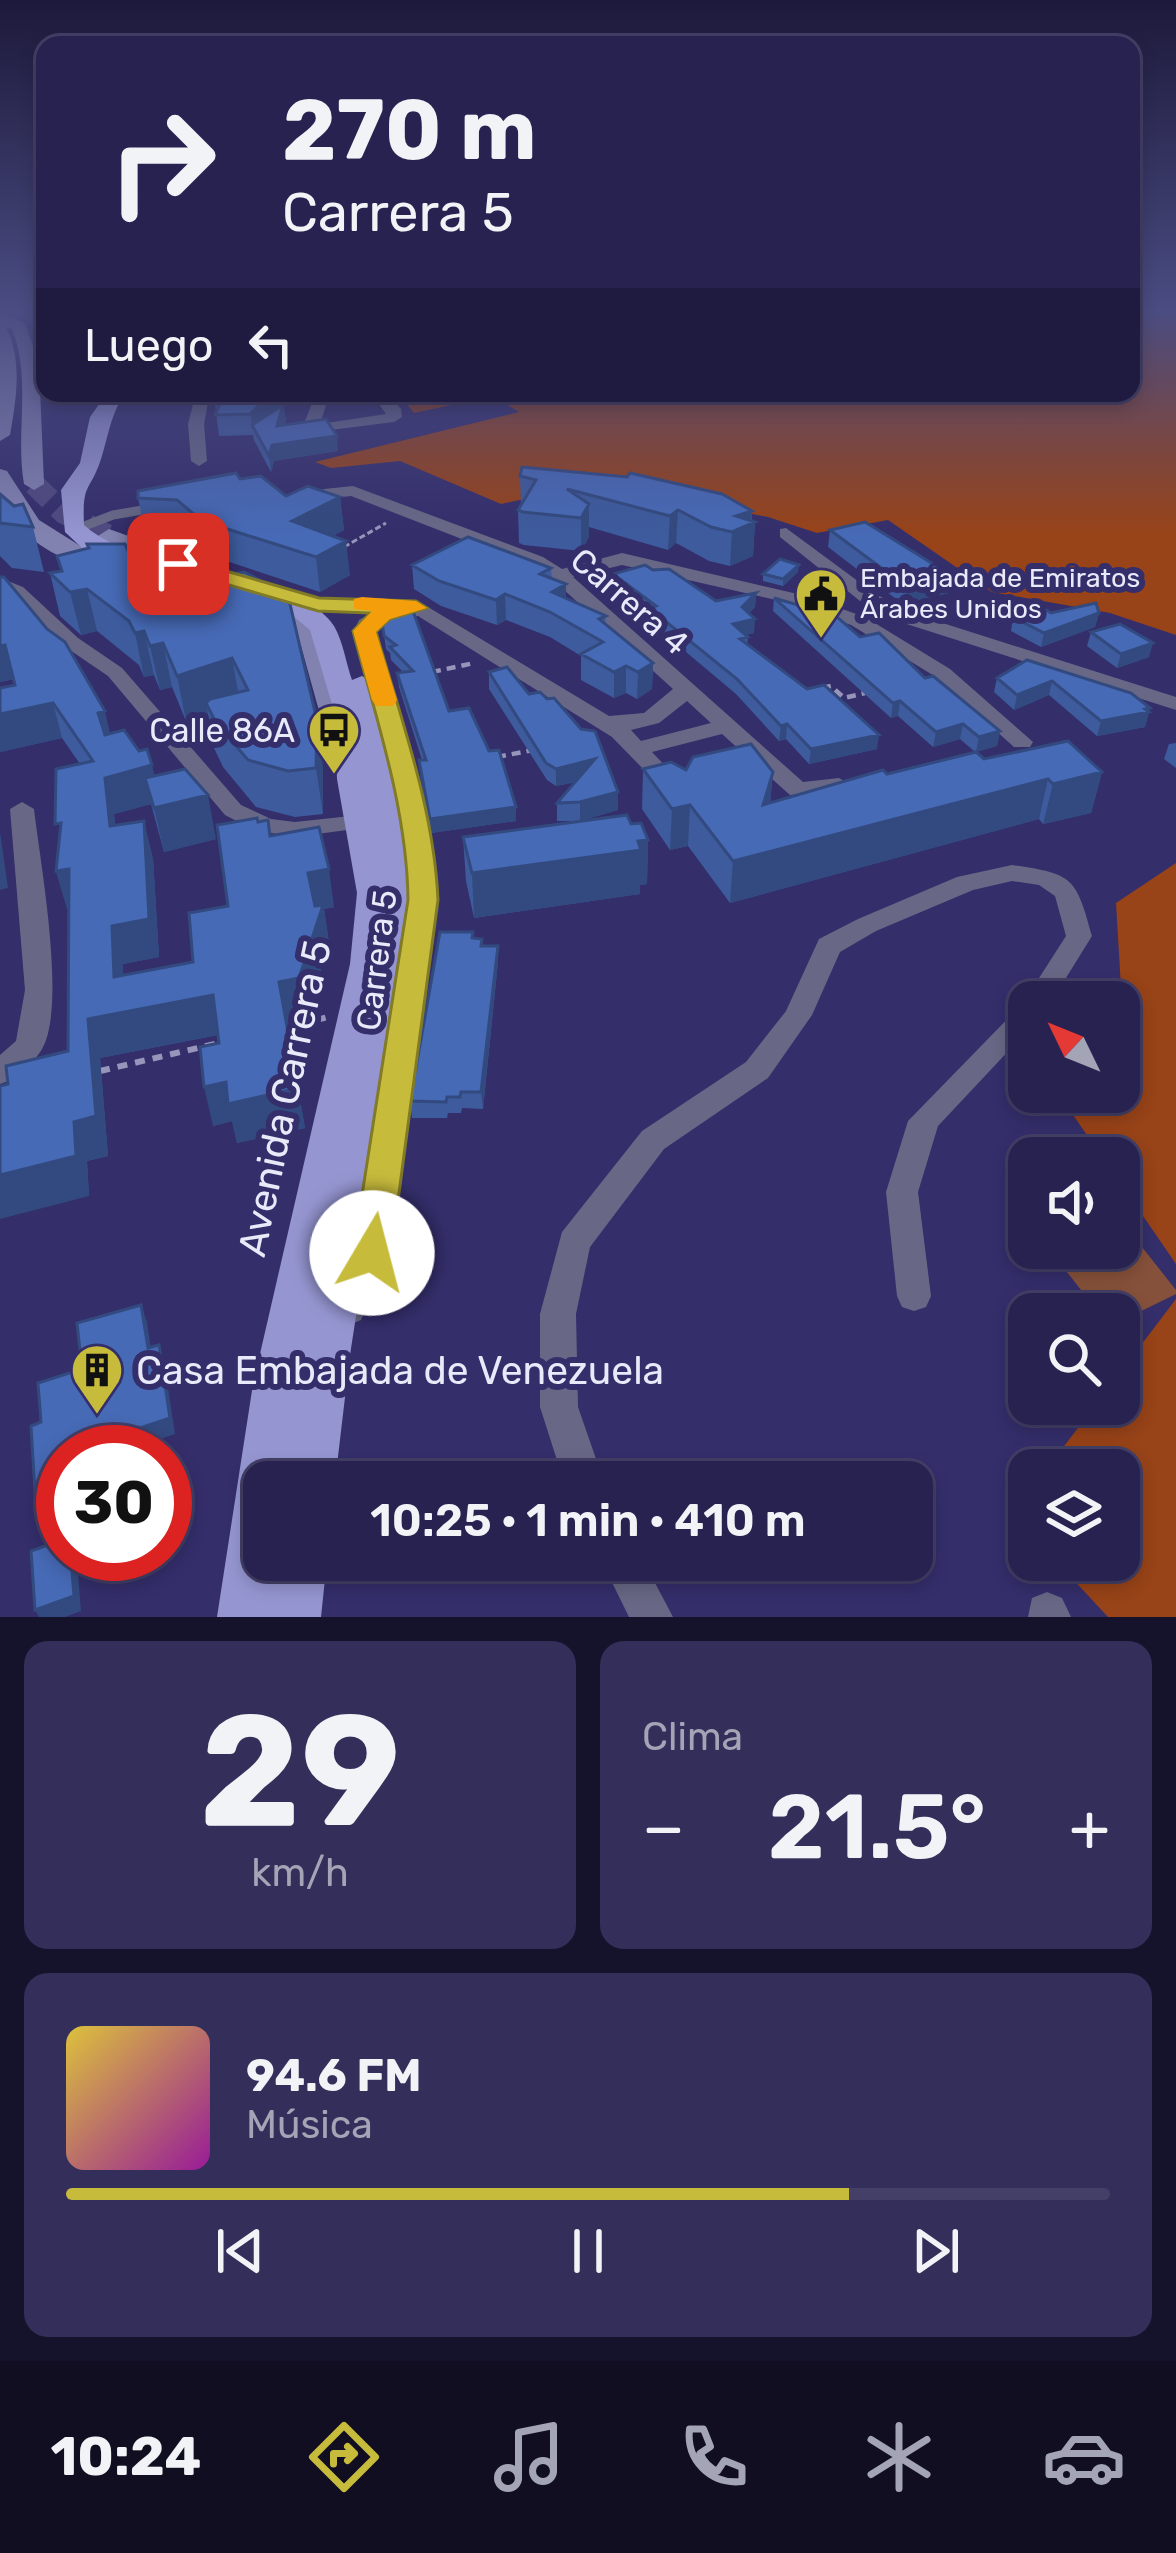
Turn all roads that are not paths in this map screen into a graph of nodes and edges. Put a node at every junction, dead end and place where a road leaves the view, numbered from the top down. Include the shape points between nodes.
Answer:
1 (6, 384) edge
2 (36, 392) edge
3 (109, 402) edge
4 (201, 402) edge
5 (320, 402) edge
6 (385, 402) edge
7 (0, 435) edge
8 (199, 461) dead end
9 (0, 475) edge
10 (34, 484) dead end
11 (324, 494) edge
12 (178, 503) edge
13 (74, 530) junction
14 (786, 533) dead end
15 (109, 536) tunnel mouth
16 (82, 557) edge
17 (176, 573) junction
18 (559, 575) junction
19 (845, 580) junction
20 (241, 582) junction
21 (0, 584) edge
22 (202, 587) edge
23 (795, 599) junction
24 (416, 608) junction
25 (304, 609) junction
26 (911, 620) junction
27 (884, 633) junction
28 (984, 646) junction
29 (943, 673) junction
30 (685, 688) junction
31 (1176, 704) edge
32 (605, 722) junction
33 (727, 726) junction
34 (1022, 742) dead end
35 (640, 748) junction
36 (663, 778) edge
37 (867, 778) edge
38 (356, 800) junction
39 (22, 809) dead end
40 (1051, 981) edge
41 (1008, 1033) edge
42 (1, 1072) edge
43 (914, 1296) dead end
44 (327, 1355) junction
45 (314, 1461) edge
46 (577, 1461) edge
47 (299, 1581) edge
48 (632, 1581) edge
49 (243, 1617) edge
50 (295, 1617) edge
51 (652, 1617) edge

1 - 7 main road
2 - 10 main road
3 - 13 main road via 93,456 72,490
4 - 8 street
5 - 6 street via 316,429 390,419
9 - 16 main road via 26,520
11 - 18 street, Carrera 4 via 353,491
12 - 13 lane
13 - 17 main road via 103,549
14 - 19 street
15 - 20 main road
17 - 20 main road
17 - 38 main road via 315,618 341,676
18 - 23 street via 622,559
18 - 30 street, Carrera 4
19 - 23 street via 827,594
19 - 26 street
20 - 25 main road
21 - 38 street via 115,672 246,818 306,831
22 - 25 main road
23 - 27 street
24 - 25 street
24 - 32 street
24 - 44 street, Carrera 5 via 383,614 364,631 416,833 423,900 372,1253
25 - 38 main road, Avenida Carrera 5
25 - 44 main road via 343,628 363,689 400,896
26 - 27 street
26 - 28 street
27 - 29 street
28 - 29 street via 947,662
28 - 31 street
29 - 34 street
30 - 32 street via 658,716
30 - 33 street, Carrera 4
32 - 35 street
33 - 35 street
33 - 37 street, Carrera 4 via 798,790
35 - 36 street
38 - 49 main road, Avenida Carrera 5 via 373,893 371,940 275,1384
39 - 42 street via 40,990 30,1045
40 - 46 street via 1079,937 1067,892 1046,878 1012,873 966,884 829,946 798,1015 758,1070 653,1140 574,1242 558,1314 559,1407
41 - 43 street via 924,1121 902,1192
44 - 45 main road
47 - 50 main road
48 - 51 street

